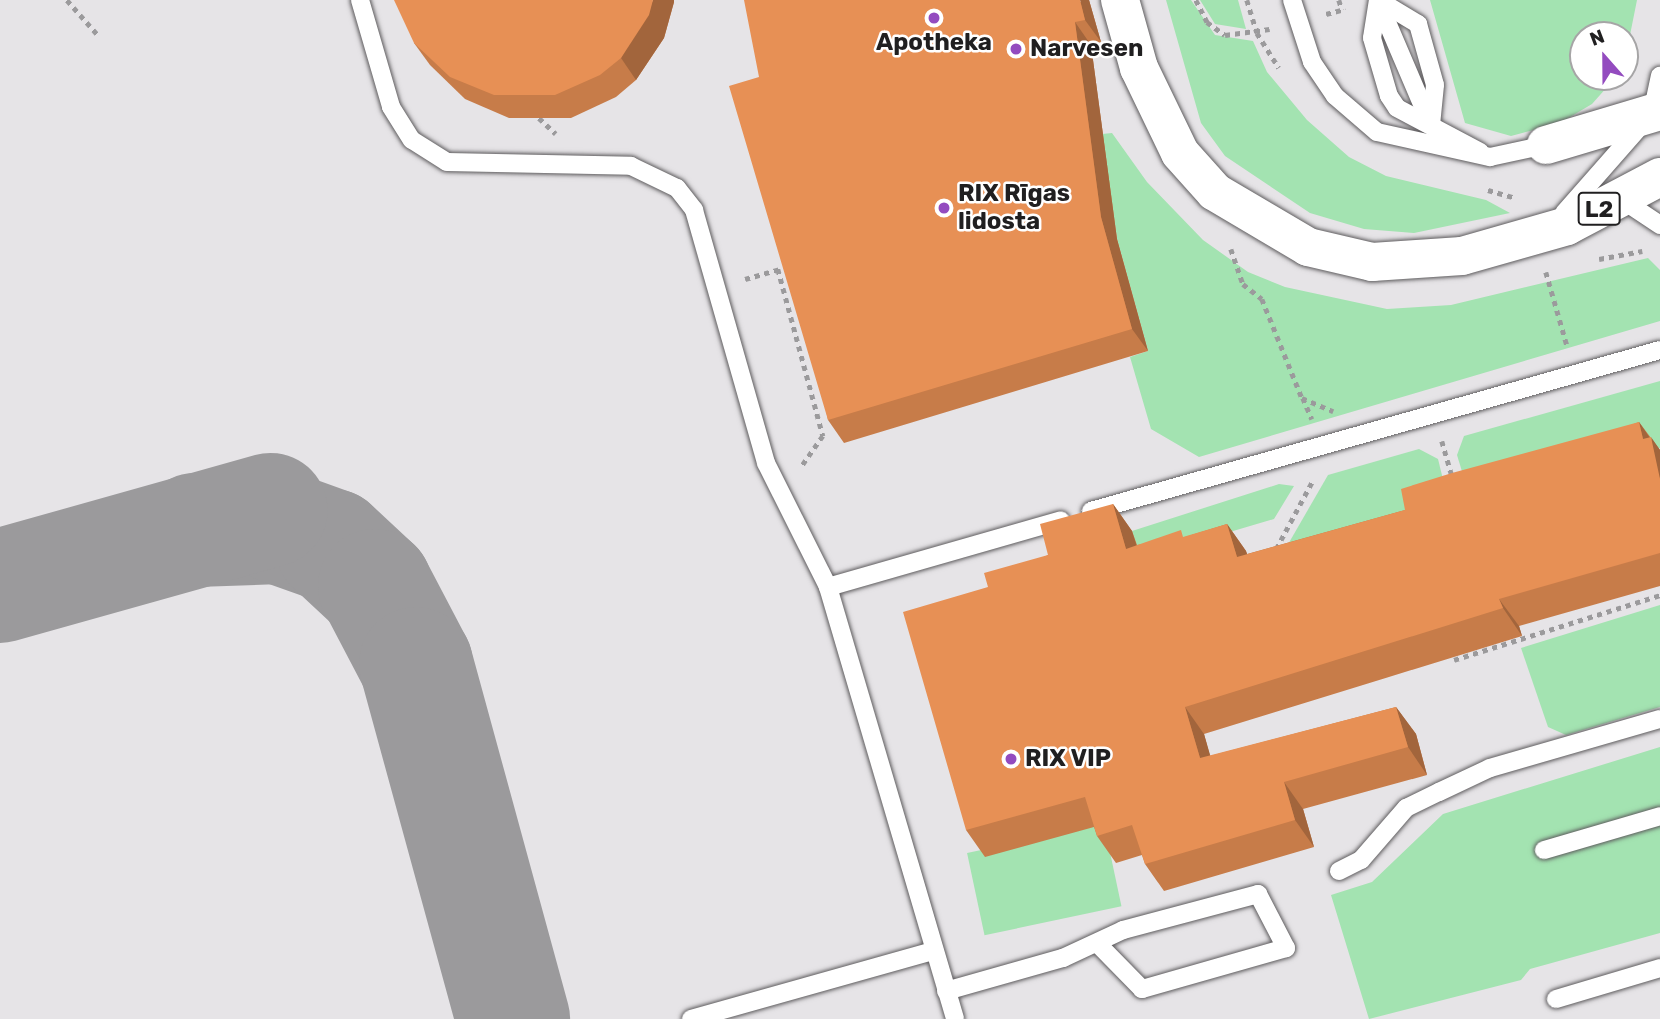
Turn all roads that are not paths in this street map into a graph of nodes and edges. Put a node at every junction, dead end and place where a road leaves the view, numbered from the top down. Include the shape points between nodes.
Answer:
1 (360, 0) edge
2 (1120, 0) edge
3 (1292, 0) edge
4 (1378, 0) edge
5 (1660, 76) edge
6 (1656, 112) edge
7 (1431, 125) junction
8 (1546, 145) joint
9 (1490, 157) junction
10 (1660, 177) edge
11 (1621, 199) junction
12 (1660, 225) edge
13 (1541, 253) junction
14 (1660, 350) edge
15 (828, 587) junction
16 (1660, 719) edge
17 (1660, 816) edge
18 (1544, 850) dead end
19 (1339, 871) dead end
20 (1098, 943) junction
21 (933, 950) junction
22 (1660, 968) edge
23 (946, 991) junction
24 (1556, 999) dead end
25 (691, 1019) edge
26 (955, 1019) edge

1 - 15 lane via 391,107 412,140 447,162 631,166 677,188 702,232 766,463
2 - 13 main road via 1139,68 1180,153 1215,192 1267,226 1308,247 1373,262
3 - 9 lane via 1312,62 1335,96 1377,132
4 - 7 lane
4 - 7 lane via 1418,24 1435,85
5 - 6 lane
6 - 8 main road
6 - 13 lane
7 - 9 lane
8 - 9 lane
10 - 11 main road, L2
11 - 12 lane
11 - 13 main road, L2
14 - 15 lane
15 - 21 lane
16 - 19 lane via 1490,768 1428,797 1406,808 1361,860
17 - 18 lane
20 - 20 lane via 1123,930 1258,894 1286,948 1142,989
20 - 23 lane
21 - 23 lane
21 - 25 lane
22 - 24 lane
23 - 26 lane

